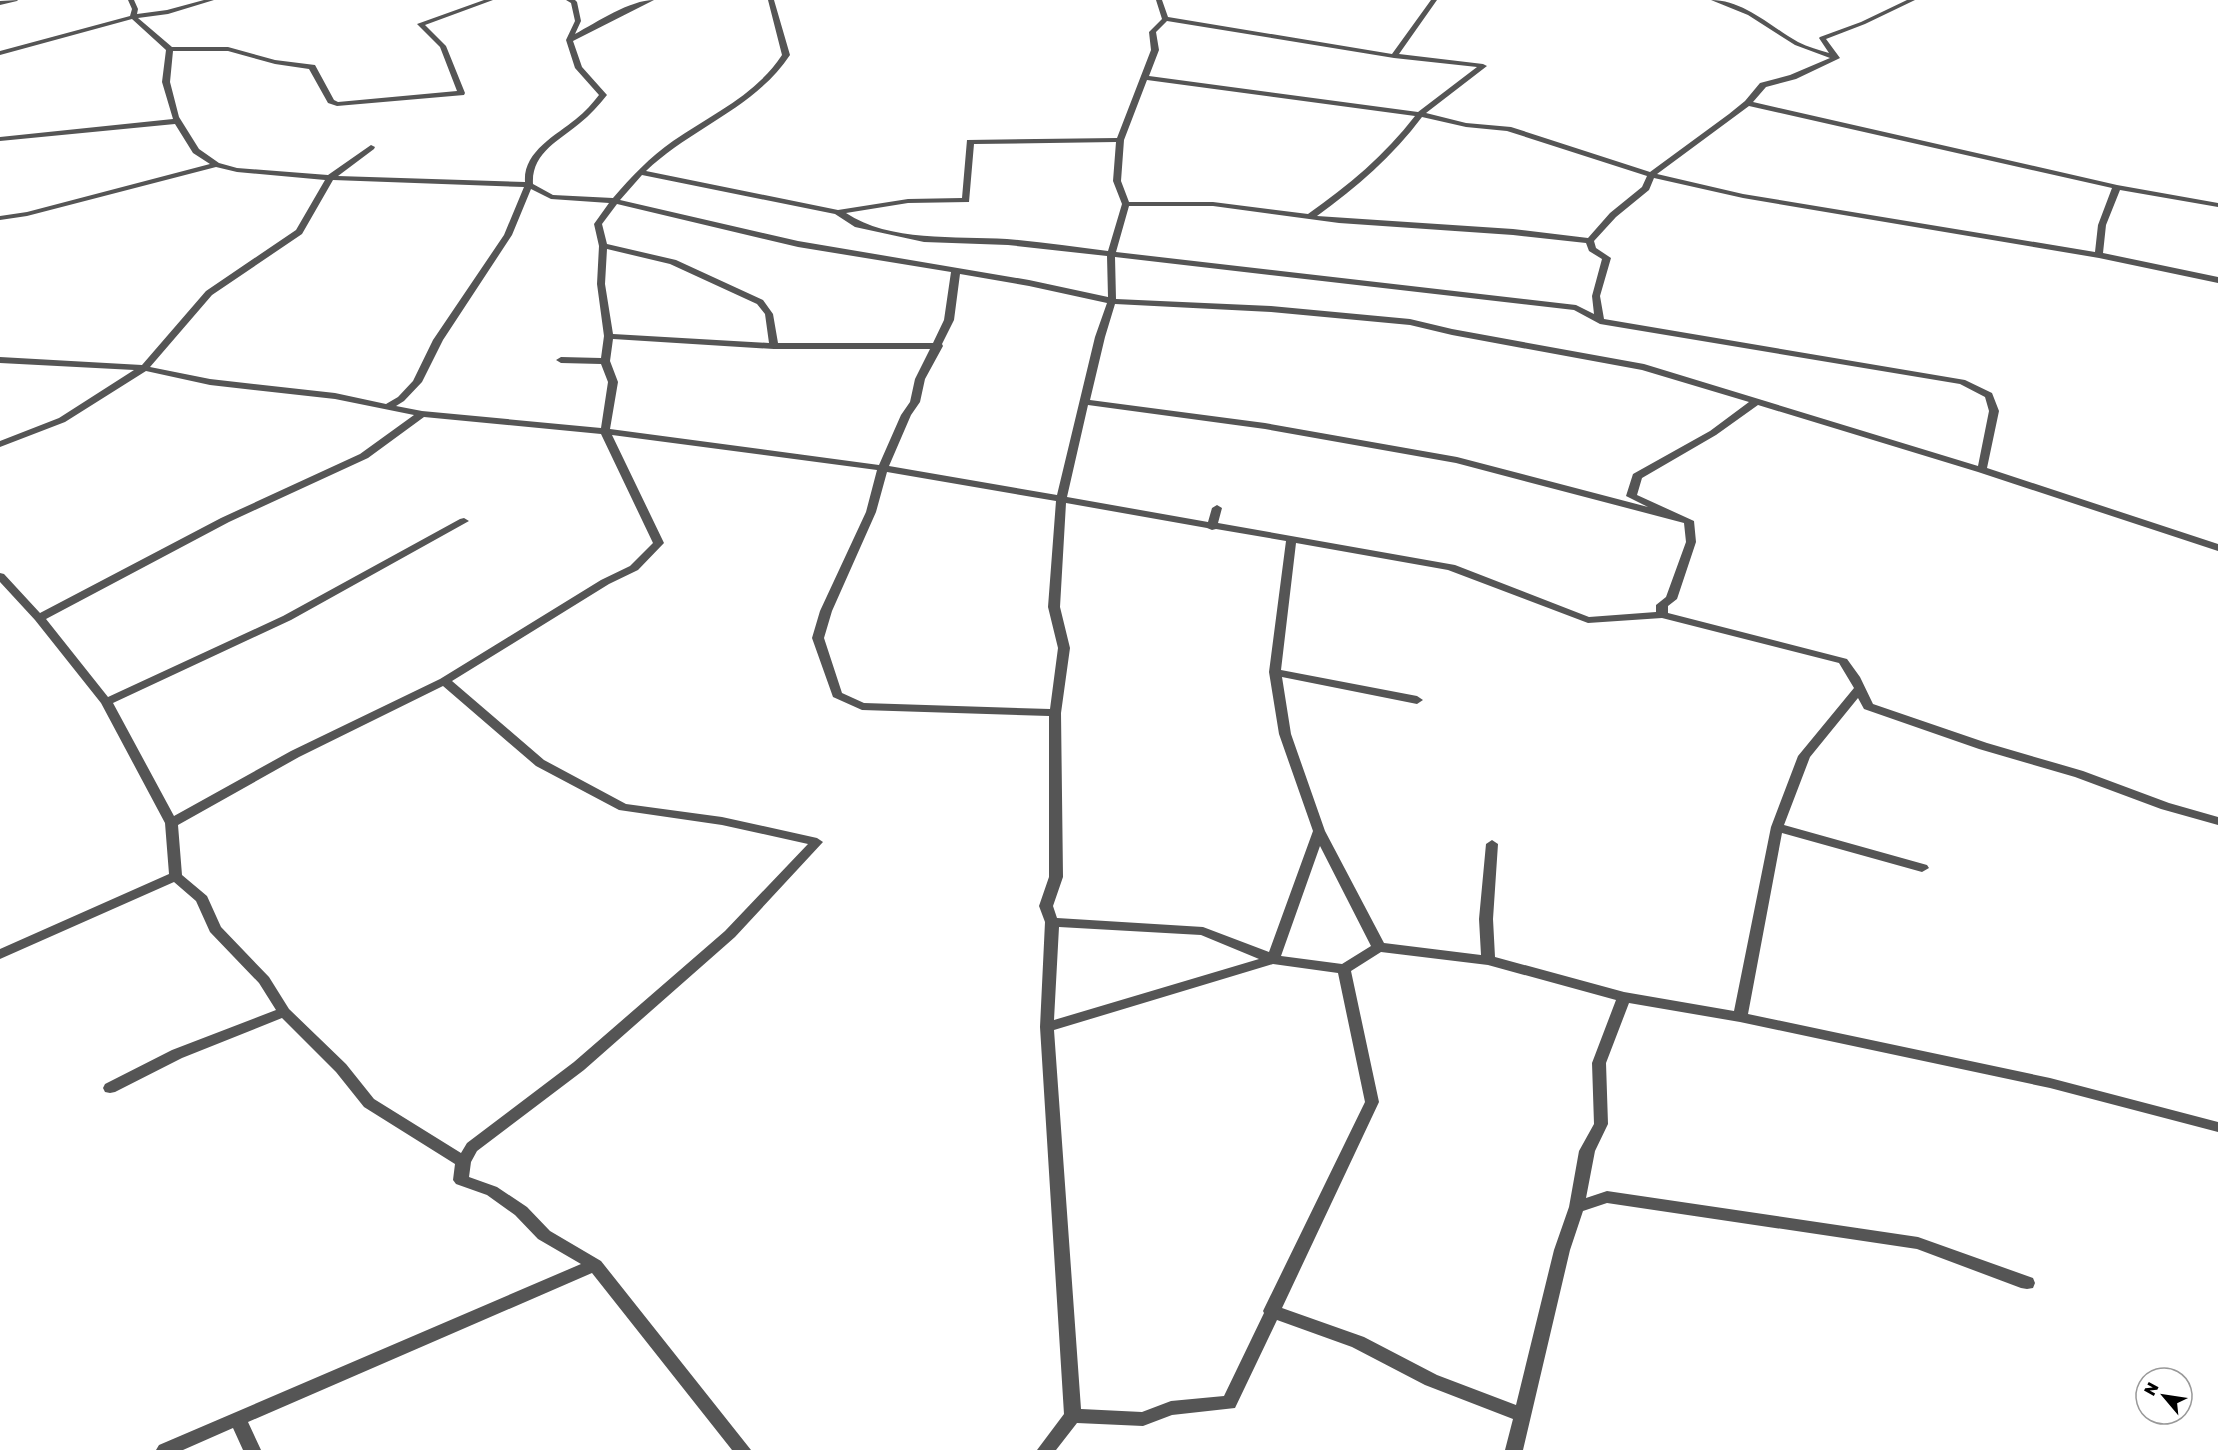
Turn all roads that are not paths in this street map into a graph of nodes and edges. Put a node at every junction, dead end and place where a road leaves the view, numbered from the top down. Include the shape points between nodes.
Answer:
1 (15, 0) edge
2 (131, 0) edge
3 (211, 0) edge
4 (490, 0) edge
5 (569, 0) edge
6 (651, 0) edge
7 (771, 0) edge
8 (1158, 0) edge
9 (1434, 0) edge
10 (1714, 0) edge
11 (1912, 0) edge
12 (0, 3) edge
13 (133, 16) junction
14 (1165, 19) junction
15 (569, 40) junction
16 (170, 49) junction
17 (0, 53) edge
18 (1394, 56) junction
19 (1836, 58) junction
20 (1143, 77) junction
21 (1748, 102) junction
22 (1420, 114) junction
23 (179, 121) junction
24 (0, 140) edge
25 (1120, 140) junction
26 (370, 147) dead end
27 (216, 165) junction
28 (642, 173) junction
29 (1651, 176) junction
30 (330, 178) junction
31 (530, 185) junction
32 (2117, 187) junction
33 (614, 201) junction
34 (1126, 204) junction
35 (2218, 205) edge
36 (838, 212) junction
37 (1310, 217) junction
38 (0, 218) edge
39 (1590, 241) junction
40 (603, 246) junction
41 (1111, 254) junction
42 (2099, 255) junction
43 (956, 271) junction
44 (2218, 280) edge
45 (1112, 301) junction
46 (1600, 321) junction
47 (609, 336) junction
48 (774, 346) junction
49 (938, 346) junction
50 (0, 360) edge
51 (561, 360) dead end
52 (605, 361) junction
53 (144, 368) junction
54 (1086, 402) junction
55 (1756, 402) junction
56 (387, 407) junction
57 (422, 414) junction
58 (605, 431) junction
59 (0, 444) edge
60 (883, 468) junction
61 (1982, 470) junction
62 (1061, 500) junction
63 (1217, 508) dead end
64 (464, 521) dead end
65 (1689, 521) junction
66 (1212, 527) junction
67 (1291, 540) junction
68 (2218, 548) edge
69 (0, 576) edge
70 (1662, 615) junction
71 (39, 618) junction
72 (1275, 672) junction
73 (444, 681) junction
74 (1859, 689) junction
75 (1417, 700) dead end
76 (106, 702) junction
77 (1055, 713) junction
78 (2218, 820) edge
79 (171, 823) junction
80 (1777, 827) junction
81 (1319, 831) junction
82 (1491, 844) dead end
83 (1922, 868) dead end
84 (176, 876) junction
85 (1052, 922) junction
86 (1379, 947) junction
87 (0, 954) edge
88 (1273, 959) junction
89 (1488, 960) junction
90 (1344, 969) junction
91 (1624, 997) junction
92 (284, 1012) junction
93 (1740, 1017) junction
94 (1047, 1027) junction
95 (110, 1088) dead end
96 (2218, 1127) edge
97 (463, 1162) junction
98 (1577, 1208) junction
99 (595, 1265) junction
100 (2027, 1283) dead end
101 (1271, 1311) junction
102 (1523, 1415) junction
103 (1073, 1416) junction
104 (237, 1418) junction
105 (165, 1450) edge
106 (252, 1450) edge
107 (742, 1450) edge
108 (1046, 1450) edge
109 (1514, 1450) edge

1 - 12 street
2 - 13 street
3 - 13 street via 168,12
4 - 16 street via 420,24 443,46 460,93 337,104 331,101 312,67 228,49
5 - 15 street via 574,2 578,21
6 - 15 street
7 - 28 street via 786,55 776,72 663,152
8 - 14 street
9 - 18 street
10 - 19 street via 1750,14 1797,44
11 - 19 street via 1822,38
13 - 16 street
13 - 17 street
14 - 18 street
14 - 20 street via 1152,32 1155,50
15 - 31 street via 579,68 603,95 584,116 538,153 528,178
16 - 23 street via 166,82
18 - 22 street via 1483,66
19 - 21 street via 1763,85
20 - 22 street
20 - 25 street
21 - 29 street
21 - 32 street
22 - 29 street via 1466,125 1508,129
22 - 37 street via 1402,140 1359,182
23 - 24 street
23 - 27 street via 196,151
25 - 34 street via 1117,181
25 - 36 street via 970,142 966,200 908,201
26 - 30 street
27 - 30 street
27 - 38 street
28 - 33 street
28 - 36 street
29 - 39 street via 1646,188 1613,215
29 - 42 street via 1743,196
30 - 31 street
30 - 53 street via 299,232 208,293
31 - 33 street via 551,197
31 - 56 street via 508,235 438,340 417,382
32 - 35 street
32 - 42 street via 2102,225
33 - 40 street via 598,224
33 - 43 street via 798,244
34 - 37 street via 1214,204
34 - 41 street
36 - 41 street via 858,225 924,239 1008,242
37 - 39 street
39 - 46 street via 1592,249 1607,258 1596,296
40 - 47 street via 601,284
40 - 48 street via 673,262 760,302 769,314
41 - 45 street
41 - 46 street via 1576,308
42 - 44 street
43 - 45 street
43 - 49 street via 949,320
45 - 54 street
45 - 55 street via 1271,309 1410,322 1644,367
46 - 61 street via 1962,382 1989,395 1994,411
47 - 48 street
47 - 52 street
48 - 49 street
49 - 60 street
50 - 53 street
51 - 52 street
52 - 58 street via 613,382
53 - 56 street via 210,382 335,396
53 - 59 street via 62,420
54 - 62 street
54 - 65 street via 1265,426 1457,460
55 - 61 street
55 - 65 street via 1713,433 1637,476 1631,496
56 - 57 street
57 - 58 street
57 - 71 street via 364,456 225,520
58 - 60 street
58 - 73 street via 659,543 634,568
60 - 62 street
60 - 77 street via 871,512 825,611 818,638 837,694 862,706
61 - 68 street
62 - 66 street
62 - 77 street via 1054,607 1064,648
63 - 66 street
64 - 76 street via 287,618
65 - 70 street via 1691,542 1671,599 1662,605
66 - 67 street
67 - 70 street via 1451,567 1588,620
67 - 72 street
69 - 71 street
70 - 74 street via 1843,661 1855,673
71 - 76 street
72 - 75 street
72 - 81 street via 1285,734
73 - 79 street via 295,754
73 - 97 street via 540,763 623,807 722,821 817,842 730,934 579,1066 472,1147
74 - 78 street via 1868,706 2165,806
74 - 80 street via 1804,756
76 - 79 street
77 - 85 street via 1056,877 1046,906
79 - 84 street
80 - 83 street
80 - 93 street
81 - 86 street
81 - 88 street
82 - 89 street via 1486,920
84 - 87 street
84 - 92 street via 202,900 215,929 264,980
85 - 88 street via 1203,931
85 - 94 street
86 - 89 street
86 - 90 street
88 - 90 street
88 - 94 street
89 - 91 street
90 - 101 street via 1372,1101
91 - 93 street
91 - 98 street via 1599,1064 1600,1124 1587,1151
92 - 95 street via 177,1054
92 - 97 street via 369,1103
93 - 96 street via 2050,1083
94 - 103 street
97 - 99 street via 461,1180 492,1191 521,1211 544,1235
98 - 100 street via 1607,1197 1918,1243
98 - 102 street via 1562,1250
99 - 104 street
99 - 107 street
101 - 102 street via 1358,1342 1431,1380
101 - 103 street via 1229,1403 1171,1408 1143,1419
102 - 109 street
103 - 108 street
104 - 105 street
104 - 106 street

